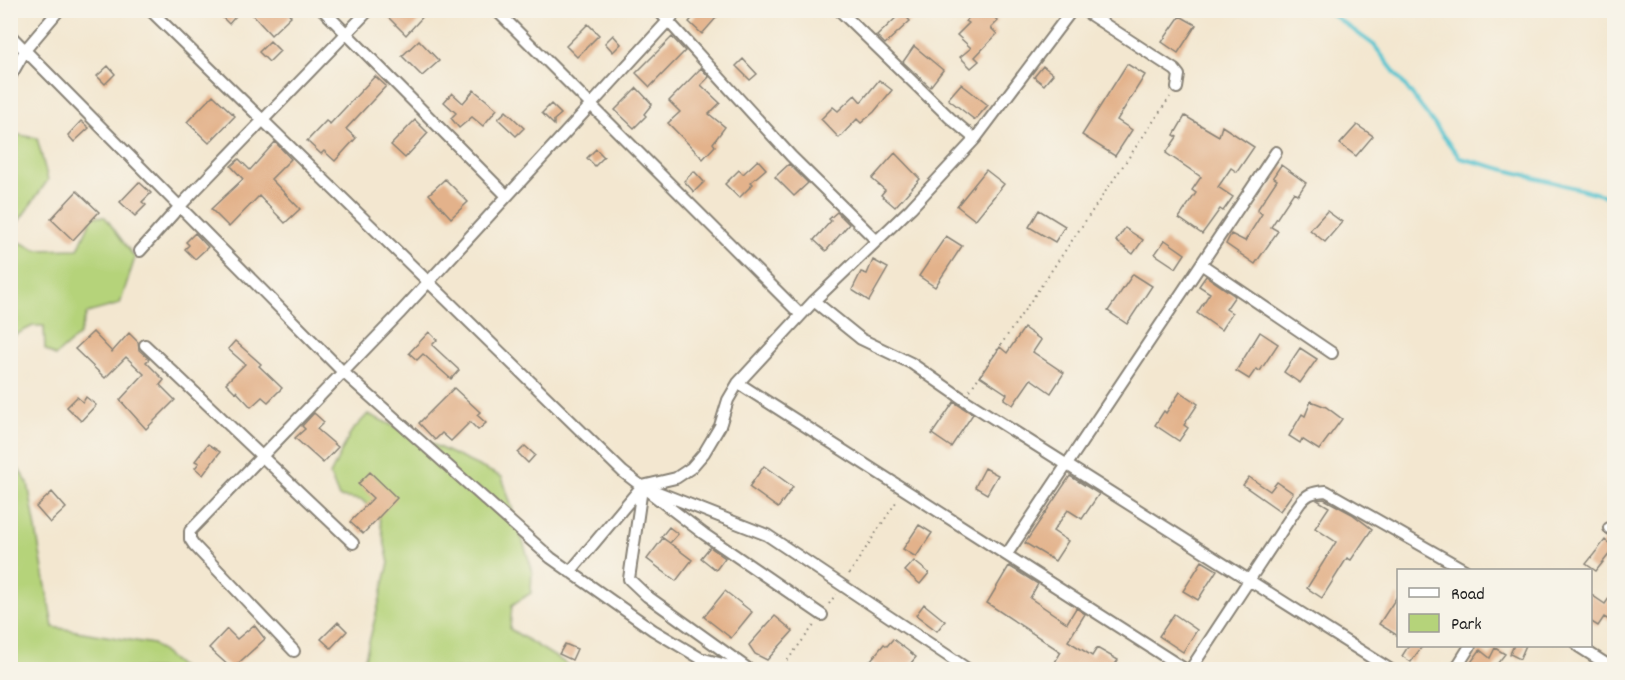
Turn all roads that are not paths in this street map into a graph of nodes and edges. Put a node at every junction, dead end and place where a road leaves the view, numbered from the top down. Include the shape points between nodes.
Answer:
1 (59, 10) edge
2 (150, 10) edge
3 (323, 10) edge
4 (369, 10) edge
5 (496, 10) edge
6 (658, 10) edge
7 (678, 10) edge
8 (839, 10) edge
9 (1072, 10) edge
10 (1083, 10) edge
11 (668, 21) junction
12 (346, 34) junction
13 (10, 35) edge
14 (26, 49) junction
15 (10, 77) edge
16 (1177, 88) road end
17 (591, 105) junction
18 (263, 121) junction
19 (975, 139) junction
20 (1276, 152) dead end
21 (507, 196) junction
22 (181, 206) junction
23 (877, 241) junction
24 (140, 251) dead end
25 (1201, 264) junction
26 (428, 282) junction
27 (814, 301) junction
28 (801, 315) junction
29 (145, 345) dead end
30 (1332, 353) dead end
31 (343, 372) junction
32 (738, 383) junction
33 (261, 457) junction
34 (1068, 464) junction
35 (642, 486) junction
36 (352, 543) dead end
37 (1007, 554) junction
38 (1463, 569) edge
39 (570, 572) junction
40 (1250, 580) junction
41 (822, 615) dead end
42 (1469, 647) edge
43 (1581, 647) edge
44 (294, 651) dead end
45 (746, 669) edge
46 (969, 669) edge
47 (1188, 669) edge
48 (1391, 669) edge
49 (1455, 669) edge
50 (1614, 669) edge

1 - 14 street
2 - 18 street
3 - 12 street
4 - 12 street
5 - 17 street
6 - 11 street
7 - 11 street
8 - 19 street
9 - 19 street
10 - 16 street via 1175,70 1179,75
11 - 17 street
11 - 23 street via 791,156
12 - 18 street
12 - 21 street
13 - 14 street
14 - 15 street
14 - 22 street
17 - 21 street
17 - 28 street
18 - 22 street
18 - 26 street
19 - 23 street
20 - 25 street
21 - 26 street
22 - 24 street
22 - 31 street
23 - 27 street
25 - 30 street
25 - 34 street
26 - 31 street
26 - 35 street
27 - 28 street
27 - 34 street via 861,339 911,363
28 - 32 street
29 - 33 street
31 - 33 street
31 - 39 street
32 - 35 street via 720,426 691,468 676,478
32 - 37 street
33 - 36 street
33 - 44 street via 190,531 190,539
34 - 37 street
34 - 40 street
35 - 39 street
35 - 41 street
35 - 45 street via 629,579
35 - 46 street via 767,535
37 - 47 street
38 - 40 street via 1326,491 1305,497
39 - 45 street via 700,658
40 - 47 street
40 - 48 street
42 - 49 street
43 - 50 street

